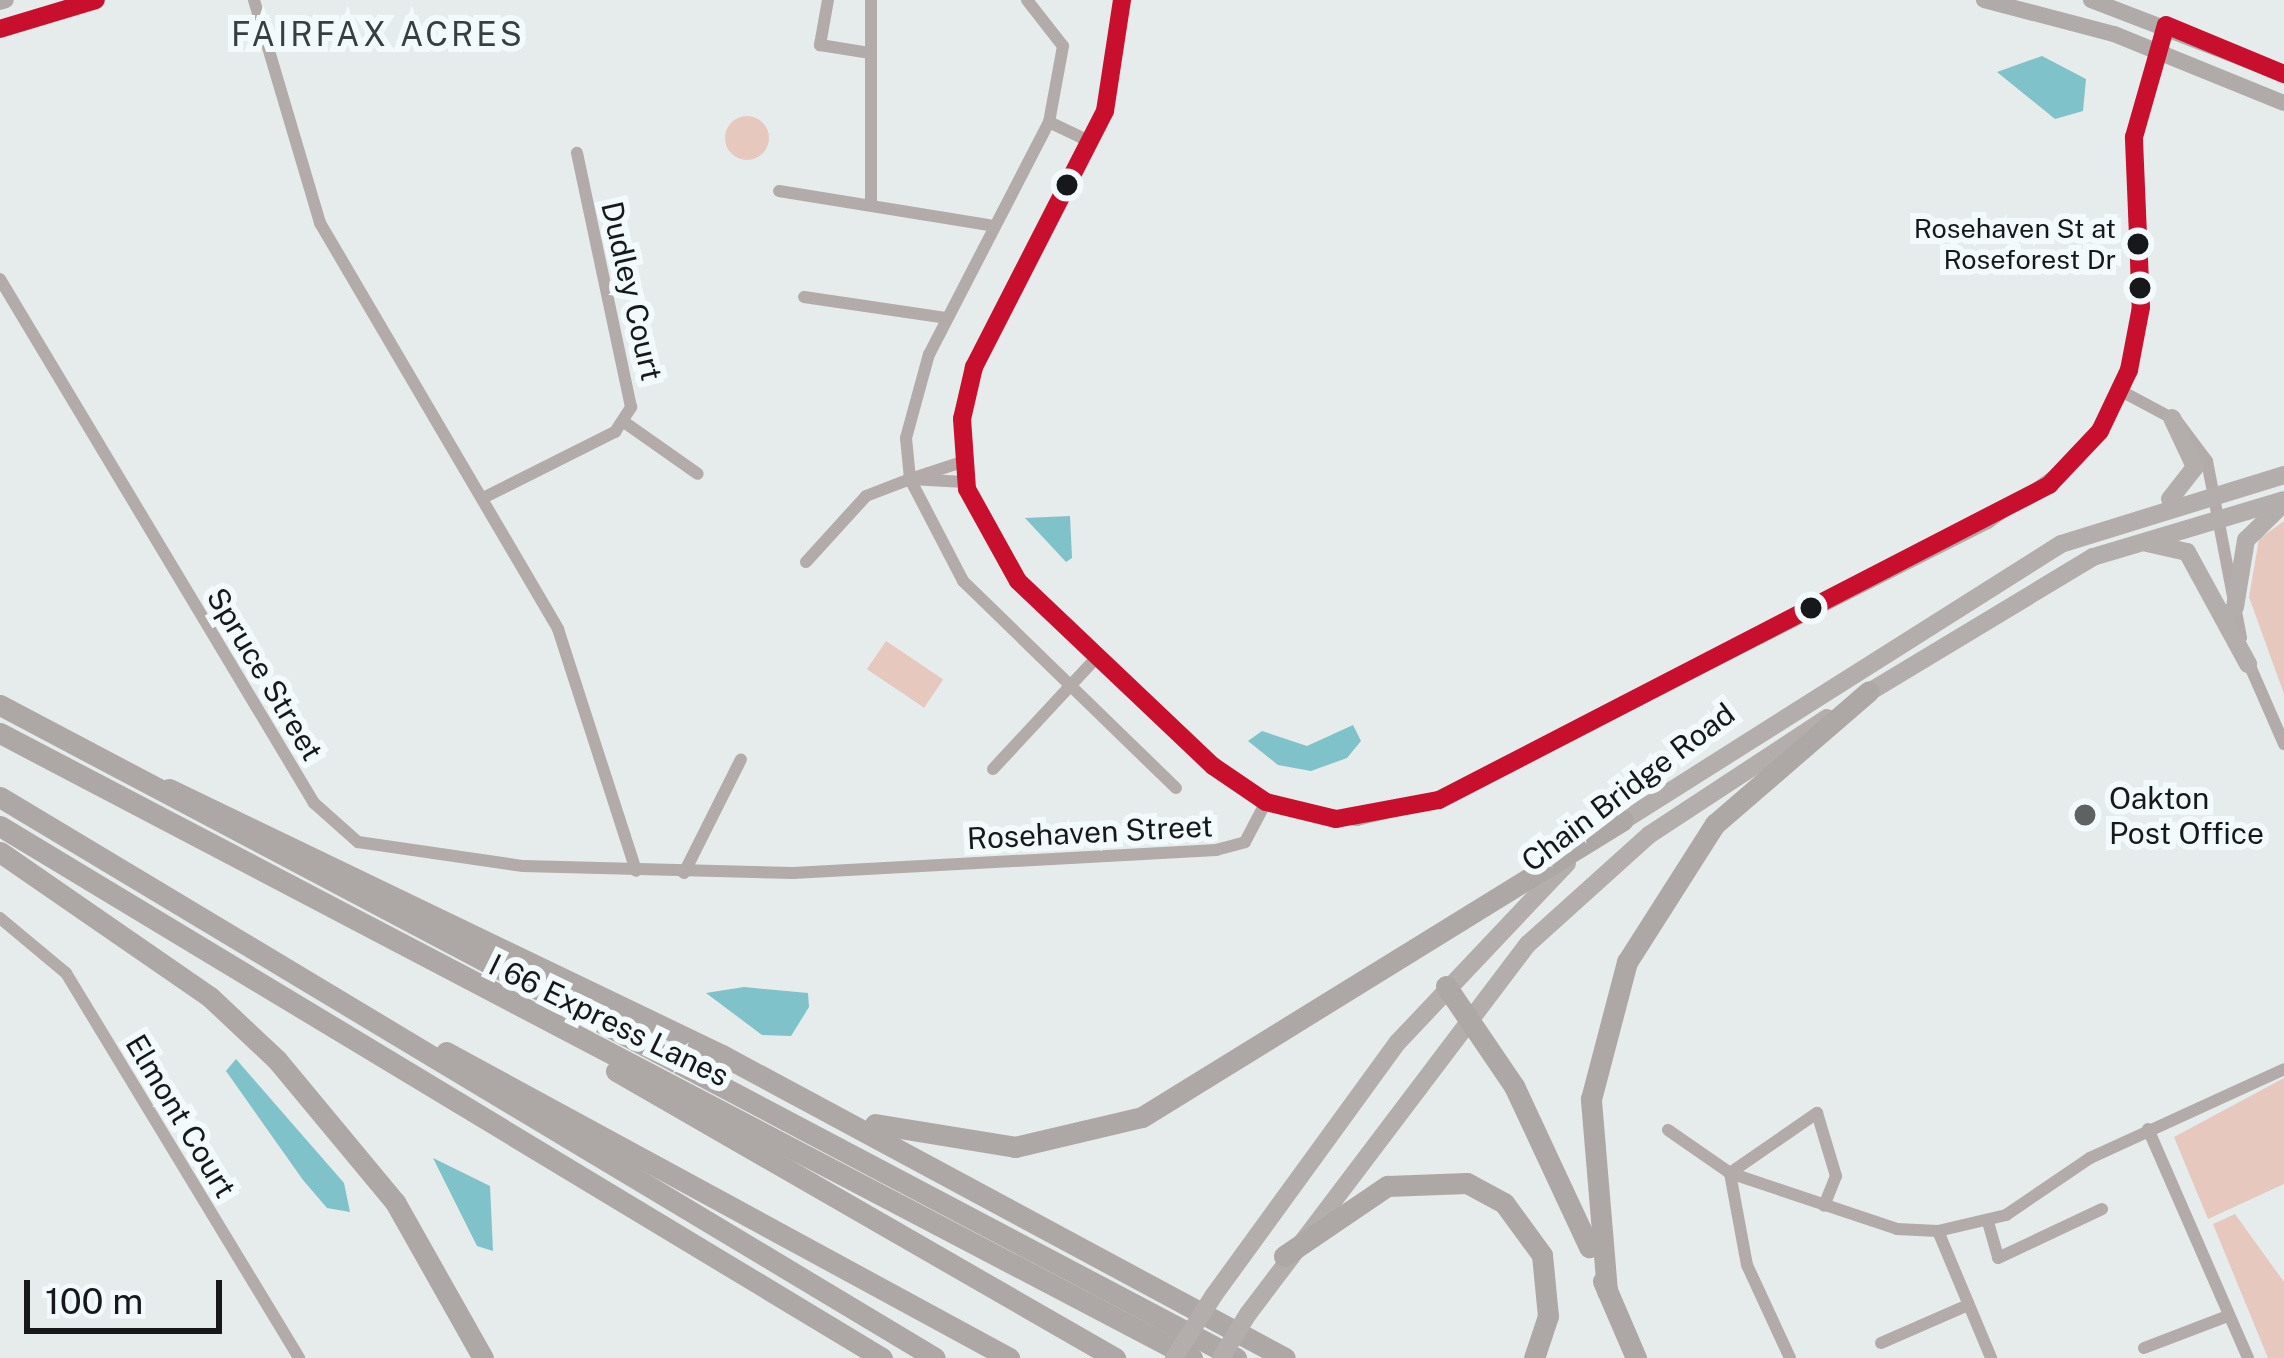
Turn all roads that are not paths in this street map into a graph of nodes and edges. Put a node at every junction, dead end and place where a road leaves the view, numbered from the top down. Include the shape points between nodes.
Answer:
1 (96, 0) edge
2 (254, 0) edge
3 (828, 0) edge
4 (871, 0) edge
5 (1027, 0) edge
6 (1122, 0) edge
7 (1984, 0) edge
8 (2091, 0) edge
9 (2165, 26) junction
10 (0, 29) edge
11 (2157, 50) junction
12 (870, 53) junction
13 (2284, 74) edge
14 (2284, 103) edge
15 (1049, 122) junction
16 (1091, 142) junction
17 (577, 153) dead end
18 (779, 190) dead end
19 (871, 201) junction
20 (989, 225) junction
21 (2, 288) edge
22 (804, 297) dead end
23 (947, 318) junction
24 (2123, 392) junction
25 (2171, 418) junction
26 (624, 422) junction
27 (962, 462) junction
28 (698, 474) dead end
29 (2284, 475) edge
30 (910, 479) junction
31 (965, 482) junction
32 (2219, 490) junction
33 (483, 498) junction
34 (2284, 501) edge
35 (2159, 506) junction
36 (2224, 513) junction
37 (2113, 549) junction
38 (806, 562) dead end
39 (2235, 607) junction
40 (1097, 657) junction
41 (2248, 664) junction
42 (1069, 687) junction
43 (1869, 692) junction
44 (0, 705) edge
45 (0, 733) edge
46 (2284, 744) edge
47 (741, 759) dead end
48 (993, 769) dead end
49 (135, 781) junction
50 (1176, 788) dead end
51 (0, 797) edge
52 (1267, 802) junction
53 (1622, 820) junction
54 (0, 826) edge
55 (0, 852) edge
56 (636, 871) junction
57 (684, 873) junction
58 (0, 918) edge
59 (281, 965) junction
60 (1445, 986) junction
61 (503, 1002) junction
62 (1468, 1012) junction
63 (722, 1055) junction
64 (2284, 1069) edge
65 (2148, 1129) junction
66 (1668, 1130) dead end
67 (1730, 1173) junction
68 (1824, 1206) junction
69 (2102, 1209) dead end
70 (1988, 1222) junction
71 (1938, 1231) junction
72 (1285, 1256) junction
73 (1607, 1291) junction
74 (1968, 1305) junction
75 (2228, 1316) junction
76 (1881, 1343) dead end
77 (2144, 1348) dead end
78 (299, 1358) edge
79 (483, 1358) edge
80 (882, 1358) edge
81 (935, 1358) edge
82 (1009, 1358) edge
83 (1115, 1358) edge
84 (1174, 1358) edge
85 (1192, 1358) edge
86 (1221, 1358) edge
87 (1236, 1358) edge
88 (1285, 1358) edge
89 (1534, 1358) edge
90 (1636, 1358) edge
91 (1790, 1358) edge
92 (1990, 1358) edge
93 (2248, 1358) edge

1 - 10 main road
2 - 33 street via 338,262
3 - 12 street via 820,45
4 - 12 street
5 - 15 street via 1063,46
6 - 16 street via 1115,78
7 - 11 main road
8 - 9 main road
9 - 11 street
9 - 13 main road
11 - 14 main road
11 - 24 street via 2134,137 2141,307
12 - 19 street
15 - 16 street
15 - 20 street
16 - 27 street via 974,367
17 - 26 street, Dudley Court via 631,377
18 - 19 street
19 - 20 street
20 - 23 street
21 - 56 street, Spruce Street via 326,820 387,850
22 - 23 street
23 - 30 street via 912,401
24 - 25 street
24 - 52 street via 2076,460 2017,507 1439,800 1357,820
25 - 32 street via 2198,443
25 - 35 main road via 2195,467
26 - 28 street
26 - 33 street, Dudley Court
27 - 30 street
27 - 31 street
29 - 32 main road, Chain Bridge Road
30 - 31 street
30 - 38 street via 866,496
30 - 42 street via 963,581
31 - 40 street via 998,557
32 - 35 main road, Chain Bridge Road
32 - 36 street
33 - 56 street via 573,661
34 - 36 main road, Chain Bridge Road
34 - 39 main road via 2246,539
35 - 53 main road, Chain Bridge Road via 2002,576
36 - 37 main road, Chain Bridge Road
36 - 39 street
37 - 41 main road via 2163,542 2187,552
37 - 43 main road, Chain Bridge Road
39 - 41 street
40 - 42 street
40 - 52 street
41 - 46 street
42 - 48 street
42 - 50 street
43 - 62 main road, Chain Bridge Road via 1613,863
43 - 73 highway via 1714,824 1627,962 1592,1100
44 - 49 highway
45 - 61 highway, I 66 Express Lanes
47 - 57 street
49 - 63 highway via 206,799
49 - 87 highway
51 - 59 highway
52 - 57 street, Rosehaven Street via 1245,842 1216,850
53 - 60 main road, Chain Bridge Road
53 - 63 highway via 1205,1084 1075,1140 929,1140
54 - 80 highway
55 - 79 highway via 193,985 277,1060 395,1202
56 - 57 street, Rosehaven Street
58 - 78 street, Elmont Court via 66,973
59 - 81 highway
59 - 82 highway
60 - 62 highway
60 - 84 main road, Chain Bridge Road, bridge
61 - 83 highway
61 - 85 highway, I 66 Express Lanes
62 - 72 main road, Chain Bridge Road
62 - 73 highway via 1558,1171
63 - 88 highway
64 - 65 street
65 - 70 street
65 - 75 street
66 - 67 street
67 - 68 street
67 - 68 street via 1817,1112 1836,1176
67 - 91 street via 1747,1265
68 - 71 street
69 - 70 street via 1998,1258
70 - 71 street
71 - 74 street
72 - 86 main road, Chain Bridge Road, bridge
72 - 89 highway via 1387,1186 1467,1183 1504,1203 1542,1255 1548,1316
73 - 90 highway
74 - 76 street
74 - 92 street
75 - 77 street
75 - 93 street

